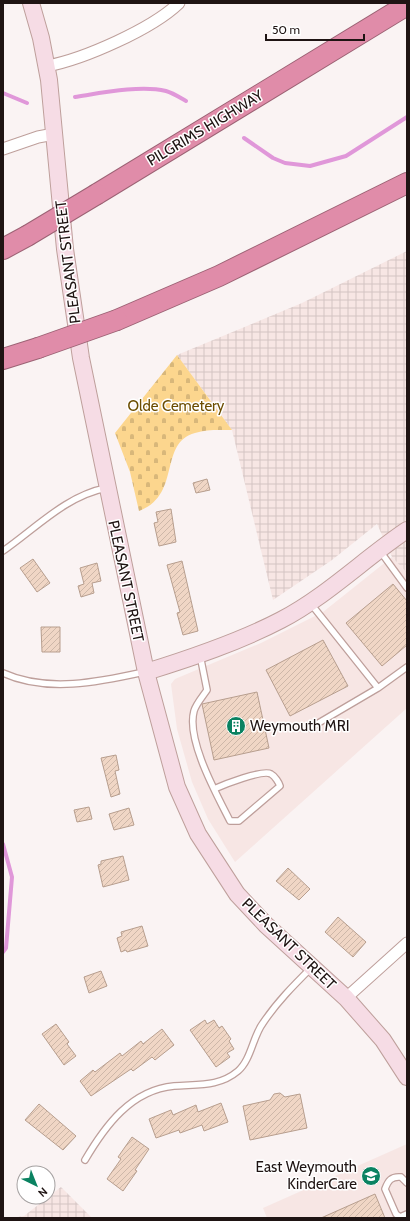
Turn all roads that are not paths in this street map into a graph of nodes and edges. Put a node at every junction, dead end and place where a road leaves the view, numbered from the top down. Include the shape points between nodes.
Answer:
1 (31, 3) edge
2 (179, 3) edge
3 (407, 5) edge
4 (47, 66) junction
5 (54, 134) junction
6 (3, 149) edge
7 (407, 183) edge
8 (3, 249) edge
9 (3, 359) edge
10 (107, 488) junction
11 (407, 530) edge
12 (379, 550) junction
13 (3, 551) edge
14 (407, 588) edge
15 (310, 602) junction
16 (200, 653) junction
17 (407, 667) edge
18 (146, 672) junction
19 (3, 673) edge
20 (378, 688) junction
21 (310, 728) dead end
22 (214, 789) junction
23 (407, 943) edge
24 (313, 967) junction
25 (346, 998) junction
26 (407, 1077) edge
27 (85, 1160) dead end
28 (407, 1183) edge
29 (407, 1214) edge

1 - 4 main road, PLEASANT STREET
2 - 4 street via 158,20 130,35 72,60
3 - 8 highway, PILGRIMS HIGHWAY, bridge via 98,194
4 - 5 main road, PLEASANT STREET
5 - 6 street
5 - 10 main road, PLEASANT STREET via 71,297
7 - 9 highway, bridge via 230,271 116,320
10 - 13 lane via 86,493 71,501
10 - 18 main road, PLEASANT STREET
11 - 12 main road
12 - 14 lane
12 - 15 main road
15 - 16 main road via 282,620
15 - 20 lane
16 - 18 main road
16 - 22 lane via 207,690 194,710 192,729 203,765
17 - 20 lane
18 - 19 lane via 109,680 54,683 29,681
18 - 24 main road, PLEASANT STREET via 177,787 198,834 238,894 266,925
20 - 21 lane
22 - 22 lane via 230,821 233,822 239,821 280,786 268,772
23 - 25 street
24 - 25 main road, PLEASANT STREET
24 - 27 lane via 277,1004 262,1024 239,1070 215,1084 172,1086 143,1096 127,1105 110,1120
25 - 26 main road, PLEASANT STREET via 382,1040
28 - 29 lane via 401,1177 395,1177 388,1181 385,1190 396,1214 400,1217

